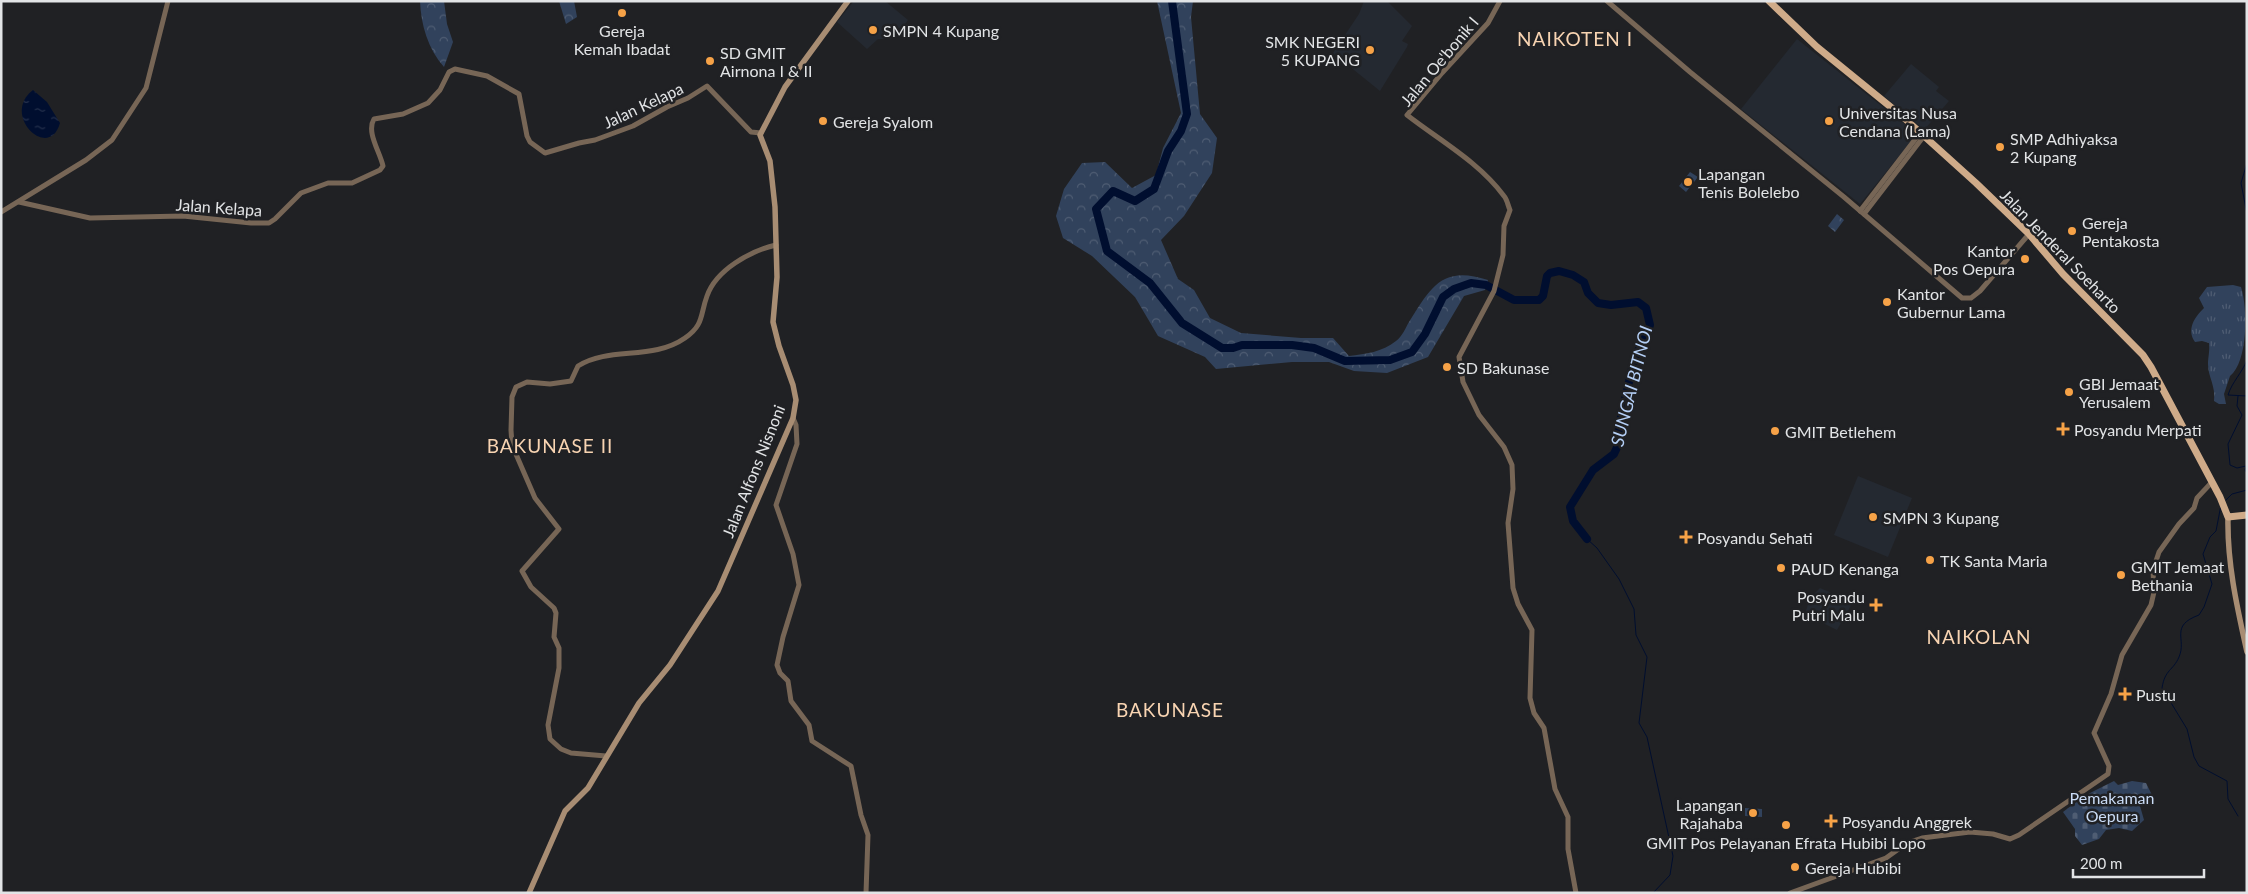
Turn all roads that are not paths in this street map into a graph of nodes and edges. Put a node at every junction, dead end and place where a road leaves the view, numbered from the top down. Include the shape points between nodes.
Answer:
1 (168, 1) edge
2 (848, 1) edge
3 (1500, 1) edge
4 (1608, 1) edge
5 (1764, 1) edge
6 (1769, 1) edge
7 (1820, 49) junction
8 (761, 133) junction
9 (1922, 134) junction
10 (19, 202) junction
11 (1, 212) edge
12 (1862, 212) junction
13 (2029, 234) junction
14 (776, 245) junction
15 (793, 418) junction
16 (2212, 482) junction
17 (2247, 515) edge
18 (2228, 517) junction
19 (2247, 652) edge
20 (606, 756) junction
21 (529, 893) edge
22 (866, 893) edge
23 (1576, 893) edge
24 (1790, 893) edge

1 - 10 street via 146,88 112,140
2 - 8 main road via 785,87
3 - 23 street, Jalan Oe'bonik I via 1488,23 1407,116 1469,162 1505,196 1510,212 1504,226 1503,255 1494,291 1459,355 1463,382 1480,415 1504,447 1512,466 1513,489 1508,523 1513,588 1532,630 1530,698 1534,713 1544,728 1555,789 1568,817 1568,849
4 - 12 street
5 - 7 main road, Jalan Jenderal Soeharto via 1797,33
6 - 7 main road, Jalan Jenderal Soeharto
7 - 9 main road, Jalan Jenderal Soeharto
8 - 10 street, Jalan Kelapa via 751,132 707,86 633,126 545,153 527,136 519,94 487,76 461,69 452,70 428,103 403,114 374,119 374,138 383,166 380,170 352,183 331,182 298,194 272,222 261,224 183,216 90,218
8 - 14 main road, Jalan Alfons Nisnoni via 770,161
9 - 12 street
9 - 13 main road, Jalan Jenderal Soeharto
10 - 11 street
12 - 13 street via 1962,298 1974,296
13 - 16 main road, Jalan Jenderal Soeharto via 2063,274 2147,360
14 - 15 main road, Jalan Alfons Nisnoni via 774,322 796,400
14 - 20 street via 747,257 718,277 706,297 701,323 678,343 657,351 580,364 570,382 528,382 513,392 512,445 535,498 559,528 522,571 531,587 556,613 554,636 559,648 559,676 548,732 553,743 571,753
15 - 20 main road, Jalan Alfons Nisnoni via 718,591
15 - 22 street via 797,444 776,505 793,554 799,585 777,665 788,681 791,701 809,725 812,741 851,766 868,835
16 - 18 main road, Jalan Jenderal Soeharto
16 - 24 street via 2159,552 2153,570 2151,605 2122,656 2111,694 2094,733 2109,772 2010,839 1970,832 1922,838 1906,843 1886,858
17 - 18 main road
18 - 19 main road via 2228,551
20 - 21 main road, Jalan Alfons Nisnoni via 588,788 566,811

